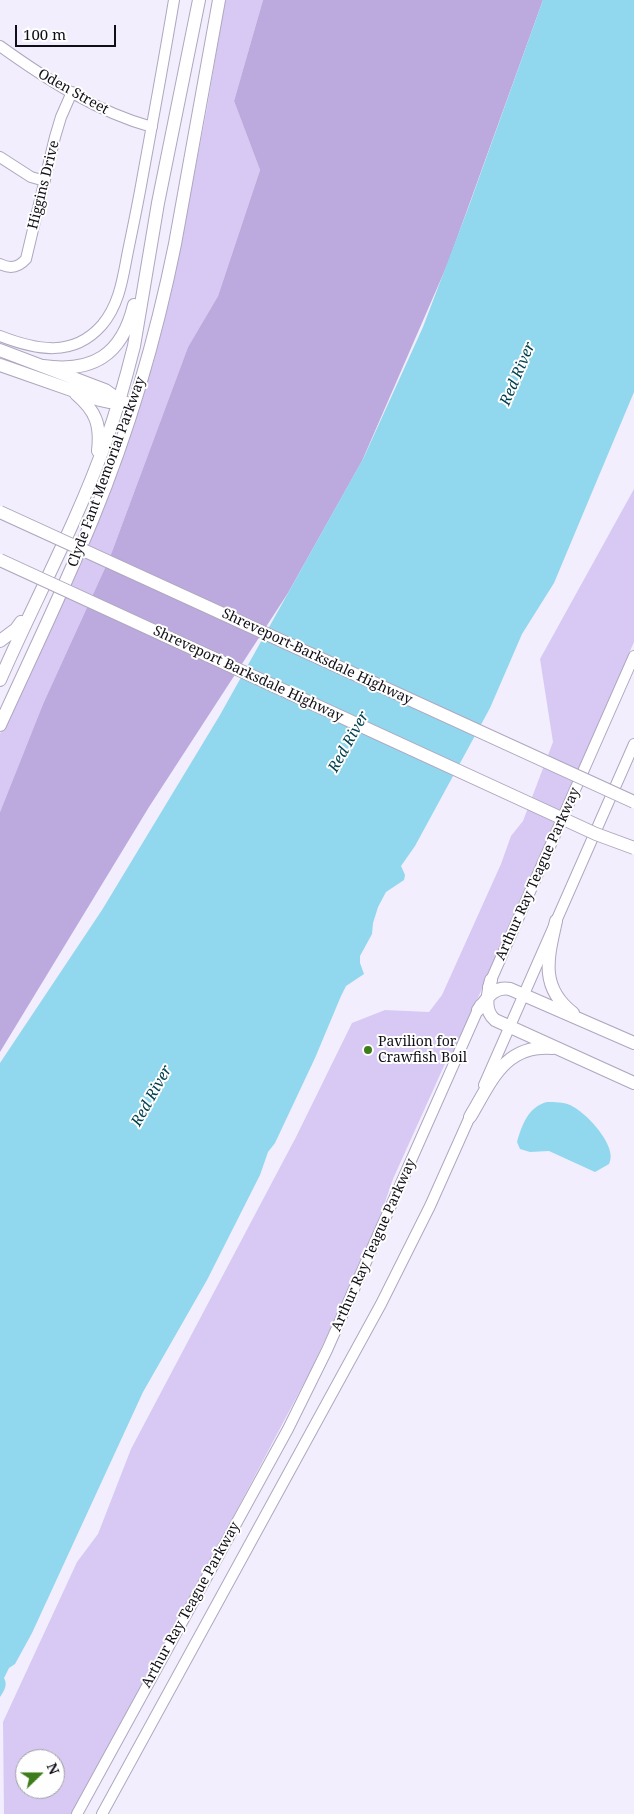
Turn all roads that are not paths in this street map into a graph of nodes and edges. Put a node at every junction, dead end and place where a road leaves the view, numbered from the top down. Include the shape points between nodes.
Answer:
1 (174, 0) edge
2 (199, 0) edge
3 (219, 0) edge
4 (0, 46) edge
5 (72, 92) junction
6 (152, 127) junction
7 (0, 157) edge
8 (45, 181) junction
9 (157, 211) junction
10 (4, 266) edge
11 (0, 336) edge
12 (0, 350) edge
13 (0, 366) edge
14 (43, 366) junction
15 (70, 390) junction
16 (119, 400) junction
17 (134, 405) junction
18 (95, 470) junction
19 (0, 512) edge
20 (0, 560) edge
21 (38, 594) junction
22 (0, 641) edge
23 (634, 656) edge
24 (0, 677) edge
25 (19, 684) junction
26 (0, 725) edge
27 (634, 744) edge
28 (634, 802) edge
29 (596, 834) junction
30 (634, 848) edge
31 (634, 852) edge
32 (556, 921) junction
33 (491, 980) junction
34 (524, 995) junction
35 (488, 998) junction
36 (478, 1010) junction
37 (593, 1024) junction
38 (510, 1026) junction
39 (634, 1043) edge
40 (559, 1048) junction
41 (634, 1083) edge
42 (470, 1117) junction
43 (76, 1814) edge
44 (102, 1814) edge

1 - 6 street
2 - 9 main road, Clyde Fant Memorial Parkway
3 - 17 main road, Clyde Fant Memorial Parkway via 169,277
4 - 5 street, Oden Street
5 - 6 street, Oden Street via 112,113
5 - 8 street, Higgins Drive via 61,118
6 - 11 street via 122,280 109,316 91,334 63,347 29,346
7 - 8 street via 31,177
8 - 10 street, Higgins Drive via 26,259 17,266
9 - 14 main road via 132,313 119,343 98,360 78,368
9 - 16 main road, Clyde Fant Memorial Parkway via 134,346
12 - 14 main road
13 - 15 main road
14 - 16 main road via 105,390
15 - 16 main road via 109,402
15 - 18 main road via 86,403 98,425 100,437
16 - 17 main road
16 - 18 main road, Clyde Fant Memorial Parkway
17 - 25 main road, Clyde Fant Memorial Parkway via 93,517
18 - 21 main road, Clyde Fant Memorial Parkway
19 - 28 main road, Shreveport-Barksdale Highway, bridge
20 - 29 main road, Shreveport Barksdale Highway, bridge
21 - 22 main road via 16,629
21 - 24 main road, Clyde Fant Memorial Parkway
23 - 33 street, Arthur Ray Teague Parkway
24 - 25 main road
25 - 26 main road, Clyde Fant Memorial Parkway
27 - 32 street, Arthur Ray Teague Parkway
29 - 30 main road, Shreveport Barksdale Highway, bridge
29 - 31 main road, bridge
32 - 34 street, Arthur Ray Teague Parkway
32 - 37 main road via 548,962 551,983 565,1006
33 - 35 main road
33 - 36 street, Arthur Ray Teague Parkway
34 - 35 main road via 504,988 494,991
34 - 37 main road
34 - 38 street, Arthur Ray Teague Parkway
35 - 36 main road
35 - 38 main road via 491,1016
36 - 43 street, Arthur Ray Teague Parkway via 327,1350 288,1429
37 - 39 main road
38 - 40 main road
38 - 42 street, Arthur Ray Teague Parkway
40 - 41 main road
40 - 42 main road via 532,1048 510,1057 496,1072
42 - 44 street, Arthur Ray Teague Parkway via 382,1304

